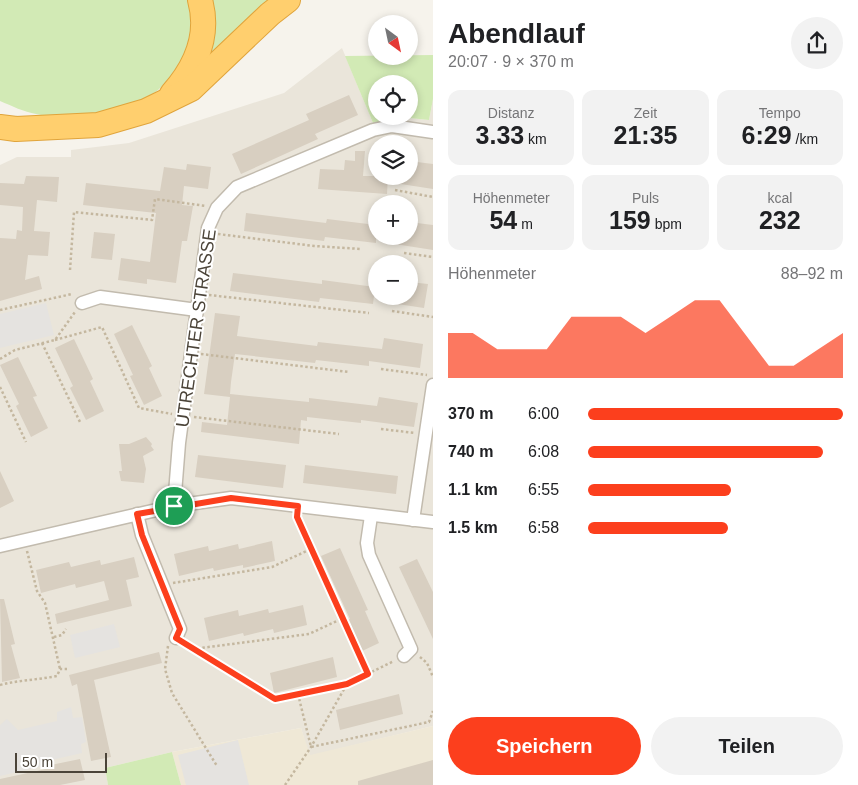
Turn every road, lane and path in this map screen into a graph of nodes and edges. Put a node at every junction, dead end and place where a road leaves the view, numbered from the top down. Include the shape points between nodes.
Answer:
1 (200, 0) edge
2 (288, 0) edge
3 (164, 102) junction
4 (0, 112) edge
5 (40, 127) junction
6 (5, 130) edge
7 (433, 132) edge
8 (395, 190) dead end
9 (433, 196) edge
10 (217, 208) junction
11 (208, 233) junction
12 (361, 249) dead end
13 (404, 253) dead end
14 (433, 257) edge
15 (70, 270) dead end
16 (72, 294) dead end
17 (199, 294) junction
18 (82, 303) joint
19 (0, 310) edge
20 (197, 310) junction
21 (392, 311) dead end
22 (369, 313) dead end
23 (433, 317) edge
24 (55, 340) junction
25 (42, 343) junction
26 (191, 353) junction
27 (0, 359) edge
28 (381, 369) dead end
29 (349, 372) dead end
30 (433, 376) edge
31 (433, 385) edge
32 (0, 387) edge
33 (182, 416) junction
34 (80, 422) dead end
35 (381, 429) dead end
36 (339, 434) dead end
37 (425, 434) junction
38 (26, 442) dead end
39 (174, 506) junction
40 (298, 506) junction
41 (137, 514) junction
42 (371, 516) junction
43 (412, 520) junction
44 (433, 522) edge
45 (24, 542) junction
46 (0, 546) edge
47 (311, 548) junction
48 (162, 584) junction
49 (341, 619) junction
50 (66, 629) dead end
51 (54, 637) junction
52 (176, 638) junction
53 (198, 652) junction
54 (408, 653) junction
55 (60, 669) junction
56 (66, 669) dead end
57 (368, 674) junction
58 (433, 676) edge
59 (347, 684) junction
60 (0, 685) edge
61 (298, 694) junction
62 (433, 710) edge
63 (311, 747) junction
64 (217, 766) dead end
65 (285, 785) edge

1 - 3 highway via 204,14 203,39 196,60 184,80
2 - 3 highway via 191,89
3 - 5 highway via 98,125
4 - 5 highway
5 - 6 highway
7 - 10 street, UTRECHTER STRASSE via 392,126 373,130 237,187
8 - 9 path
10 - 11 street, UTRECHTER STRASSE
10 - 15 path via 155,199 152,220 74,212
11 - 12 path
11 - 17 street, UTRECHTER STRASSE
13 - 14 path
16 - 19 path
17 - 20 street, UTRECHTER STRASSE
17 - 22 path
18 - 20 street via 100,297
18 - 24 path
20 - 26 street, UTRECHTER STRASSE
21 - 23 path
24 - 25 path
24 - 33 path via 102,327 139,408
25 - 27 path via 15,350
25 - 34 path
26 - 29 path
26 - 33 street, UTRECHTER STRASSE
28 - 30 path
31 - 37 street
32 - 38 path
33 - 36 path
33 - 39 street, UTRECHTER STRASSE
35 - 37 path
37 - 43 street
39 - 40 street via 231,498
39 - 41 street
40 - 42 street
40 - 47 path via 297,517
41 - 45 street
41 - 48 street
42 - 43 street
42 - 54 street via 367,543 369,554
43 - 44 street
45 - 46 street
45 - 51 path
47 - 48 path via 272,567
47 - 49 path
48 - 52 street via 180,629
49 - 53 path via 309,634 201,648
49 - 57 path
50 - 51 path via 62,635
51 - 55 path
52 - 53 path
52 - 64 path via 168,641 165,668 172,693
53 - 61 path via 275,699
54 - 57 path
54 - 58 path via 427,663
55 - 56 path
55 - 60 path via 57,676
57 - 59 path
59 - 61 path
59 - 63 path
61 - 63 path
62 - 63 path via 429,722
63 - 65 path

